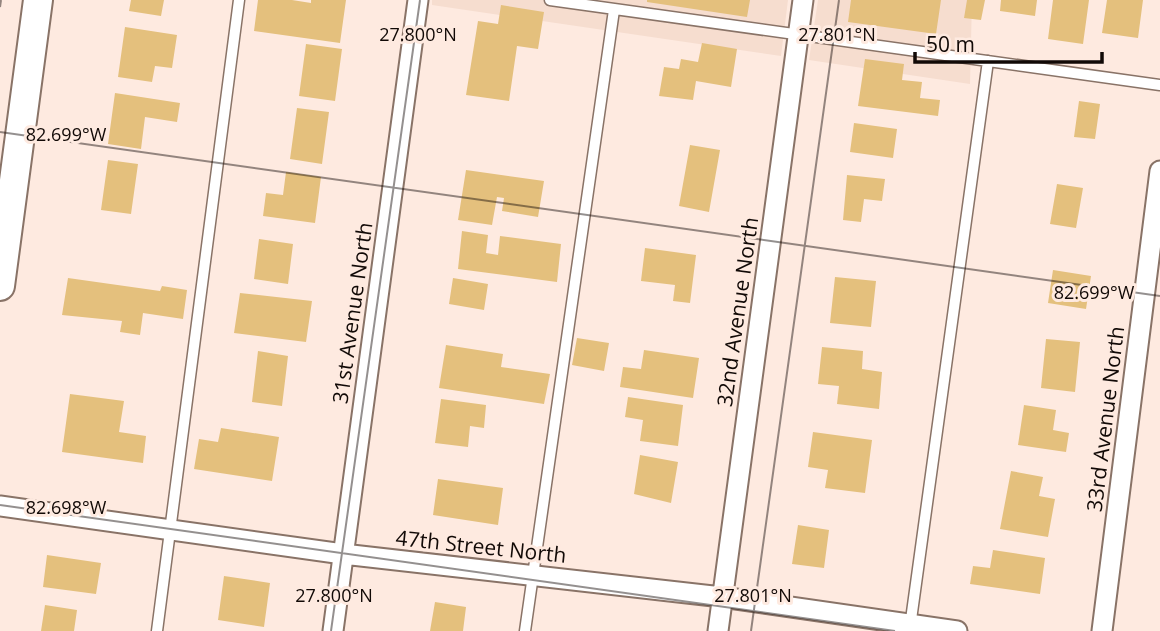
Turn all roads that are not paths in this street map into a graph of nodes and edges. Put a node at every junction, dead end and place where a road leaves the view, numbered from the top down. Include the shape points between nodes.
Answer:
1 (38, 0) edge
2 (239, 0) edge
3 (418, 0) edge
4 (550, 0) edge
5 (803, 0) edge
6 (614, 10) junction
7 (798, 35) junction
8 (988, 61) junction
9 (1160, 85) edge
10 (1160, 172) edge
11 (0, 286) edge
12 (0, 506) edge
13 (170, 530) junction
14 (344, 554) junction
15 (532, 575) junction
16 (722, 597) junction
17 (910, 628) edge
18 (157, 631) edge
19 (333, 631) edge
20 (525, 631) edge
21 (718, 631) edge
22 (957, 631) edge
23 (1102, 631) edge

1 - 11 street
2 - 13 lane
3 - 14 street, 31st Avenue North
4 - 6 lane
5 - 7 street, 32nd Avenue North
6 - 7 lane
6 - 15 lane
7 - 8 lane
7 - 16 street, 32nd Avenue North
8 - 9 lane
8 - 17 lane
10 - 23 street, 33rd Avenue North
12 - 13 street, 47th Street North
13 - 14 street, 47th Street North
13 - 18 lane
14 - 15 street, 47th Street North
14 - 19 street, 31st Avenue North
15 - 16 street, 47th Street North
15 - 20 lane
16 - 17 street, 47th Street North
16 - 21 street, 32nd Avenue North
17 - 22 street, 47th Street North

